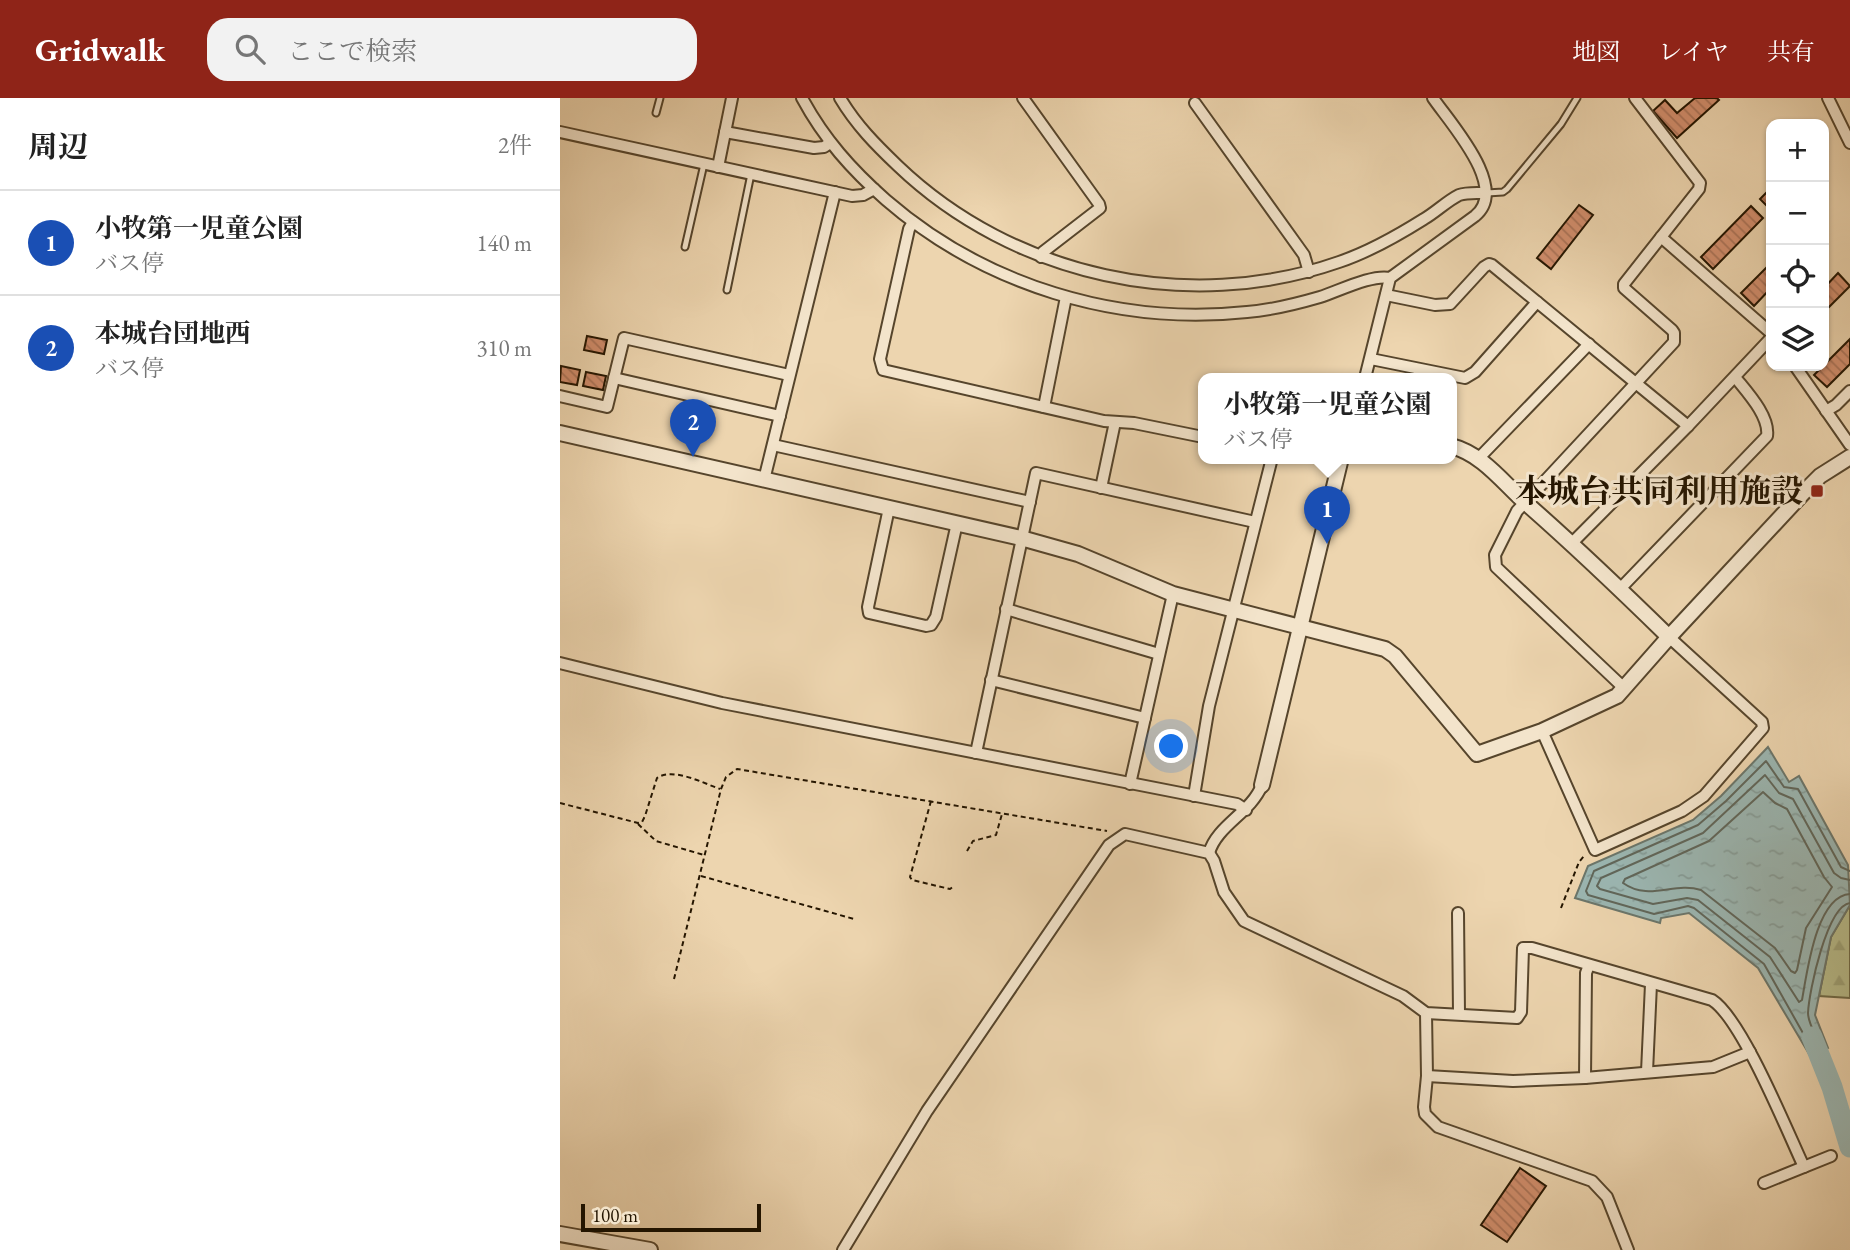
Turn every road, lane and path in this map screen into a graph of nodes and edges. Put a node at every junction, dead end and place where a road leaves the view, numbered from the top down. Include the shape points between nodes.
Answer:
1 (660, 98) edge
2 (733, 98) edge
3 (802, 98) edge
4 (840, 98) edge
5 (1023, 98) edge
6 (1433, 98) edge
7 (1577, 98) edge
8 (1635, 98) edge
9 (1828, 98) edge
10 (1195, 103) dead end
11 (656, 113) dead end
12 (560, 132) edge
13 (725, 132) junction
14 (830, 143) junction
15 (1850, 143) edge
16 (704, 164) junction
17 (718, 167) junction
18 (751, 174) junction
19 (874, 189) junction
20 (835, 192) junction
21 (1486, 193) junction
22 (912, 222) junction
23 (1661, 236) junction
24 (685, 247) dead end
25 (1041, 257) junction
26 (1309, 272) junction
27 (1391, 278) junction
28 (727, 290) dead end
29 (1386, 295) junction
30 (1066, 297) junction
31 (1537, 302) junction
32 (1766, 330) edge
33 (1766, 341) edge
34 (1588, 344) junction
35 (1371, 359) junction
36 (1798, 371) edge
37 (1367, 373) edge
38 (1440, 373) edge
39 (789, 375) junction
40 (1457, 376) edge
41 (1735, 377) junction
42 (614, 379) junction
43 (1638, 384) junction
44 (1850, 391) edge
45 (560, 397) edge
46 (1044, 407) junction
47 (1826, 411) junction
48 (780, 416) junction
49 (1115, 422) junction
50 (1688, 426) junction
51 (560, 433) edge
52 (1198, 436) edge
53 (773, 445) junction
54 (1850, 445) edge
55 (1457, 448) edge
56 (1850, 457) edge
57 (1478, 459) junction
58 (1270, 464) edge
59 (1340, 464) edge
60 (764, 480) junction
61 (1101, 488) junction
62 (1030, 502) junction
63 (1525, 502) junction
64 (889, 508) junction
65 (1255, 522) junction
66 (957, 523) junction
67 (1021, 538) junction
68 (1572, 543) junction
69 (1619, 590) junction
70 (1173, 594) junction
71 (1006, 609) junction
72 (1234, 610) junction
73 (1301, 626) junction
74 (1669, 637) junction
75 (1159, 654) junction
76 (560, 663) edge
77 (991, 680) junction
78 (1625, 689) junction
79 (1145, 718) junction
80 (1542, 731) junction
81 (976, 753) junction
82 (1130, 784) junction
83 (1262, 785) joint
84 (721, 789) junction
85 (1194, 796) junction
86 (931, 800) junction
87 (560, 803) edge
88 (1246, 810) junction
89 (1002, 813) junction
90 (638, 823) junction
91 (1125, 834) junction
92 (1595, 850) junction
93 (967, 851) dead end
94 (1209, 853) junction
95 (705, 855) junction
96 (700, 875) junction
97 (954, 886) dead end
98 (1561, 908) dead end
99 (1458, 913) dead end
100 (854, 919) dead end
101 (1589, 965) junction
102 (674, 979) dead end
103 (1651, 984) junction
104 (1426, 1013) junction
105 (1459, 1014) junction
106 (1750, 1052) junction
107 (1647, 1072) junction
108 (1427, 1076) junction
109 (1585, 1078) junction
110 (1831, 1156) dead end
111 (1804, 1167) junction
112 (1764, 1183) dead end
113 (560, 1234) edge
114 (632, 1248) edge
115 (650, 1250) edge
116 (843, 1250) edge
117 (1628, 1250) edge

1 - 11 lane
2 - 13 street
3 - 14 street
4 - 25 street via 876,146 937,200 991,234
5 - 25 street via 1100,208
6 - 21 street via 1473,155
7 - 21 lane via 1507,189
8 - 23 street via 1700,183
9 - 15 street
10 - 26 street via 1304,255
12 - 16 street
13 - 14 street via 814,148
13 - 17 street
14 - 19 street
16 - 17 street
16 - 24 lane
17 - 18 street
18 - 20 street
18 - 28 lane
19 - 20 street via 858,197
19 - 22 street
20 - 39 street
21 - 26 street via 1458,196 1379,245
21 - 27 street via 1479,212
22 - 30 street via 983,266
22 - 46 street via 880,367
23 - 32 street
23 - 43 street via 1624,284 1674,334 1674,342
25 - 26 street via 1139,282 1183,285 1250,283
27 - 29 street
27 - 30 street via 1373,278 1276,308 1216,315 1159,313
29 - 31 street via 1450,304 1489,264
29 - 35 street
30 - 46 street
31 - 34 street
31 - 40 street via 1475,372
33 - 41 street
34 - 43 street
34 - 57 street
35 - 37 street
35 - 38 street
36 - 47 street
39 - 42 street via 624,338
39 - 48 street
41 - 50 street
41 - 69 street via 1764,419 1767,436
42 - 45 street via 607,407
42 - 48 street
43 - 50 street
43 - 63 street
44 - 47 street
46 - 49 street
47 - 54 street
48 - 53 street
49 - 52 street
49 - 61 street
50 - 68 street
51 - 60 street
53 - 60 street
53 - 62 street
55 - 57 street
56 - 74 street via 1820,476
57 - 63 street
58 - 65 street
59 - 73 street
60 - 64 street
61 - 62 street via 1036,473
61 - 65 street
62 - 67 street
63 - 68 street
63 - 78 street via 1495,555 1496,568
64 - 66 street
64 - 66 street via 869,613 926,626 936,617
65 - 72 street
66 - 67 street
67 - 70 street via 1078,554
67 - 71 street
68 - 69 street
69 - 74 street
70 - 72 street
70 - 75 street
71 - 75 street
71 - 77 street
72 - 73 street
72 - 85 street via 1209,706
73 - 80 street via 1385,649 1395,656 1478,754
73 - 83 street
74 - 78 street
74 - 92 street via 1762,722 1763,728 1704,796 1682,811
75 - 79 street
76 - 81 street via 722,704
77 - 79 street
77 - 81 street
78 - 80 street via 1611,701
79 - 82 street
80 - 92 street
81 - 82 street
82 - 85 street
83 - 88 street
84 - 86 path via 726,777 737,769
84 - 90 path via 661,775
84 - 95 path
85 - 88 street
86 - 89 path
86 - 97 path via 910,877 950,889
87 - 90 path
88 - 94 street via 1213,841
89 - 91 path
89 - 93 path via 996,835 973,841
90 - 95 path via 656,841
91 - 94 street
91 - 116 street via 1109,845 927,1111
92 - 98 path via 1579,862
94 - 104 street via 1227,898 1244,921 1403,996
95 - 96 path
96 - 100 path
96 - 102 path
99 - 105 street
101 - 103 street
101 - 105 street via 1523,948 1517,1018
101 - 109 street
103 - 106 street via 1719,1004
103 - 107 street
104 - 105 street
104 - 108 street
106 - 107 street via 1713,1067
106 - 111 street
107 - 109 street
108 - 109 street via 1513,1082
108 - 117 street via 1424,1107 1430,1121 1592,1181 1607,1197
110 - 111 street
111 - 112 street
113 - 114 street
114 - 115 street

